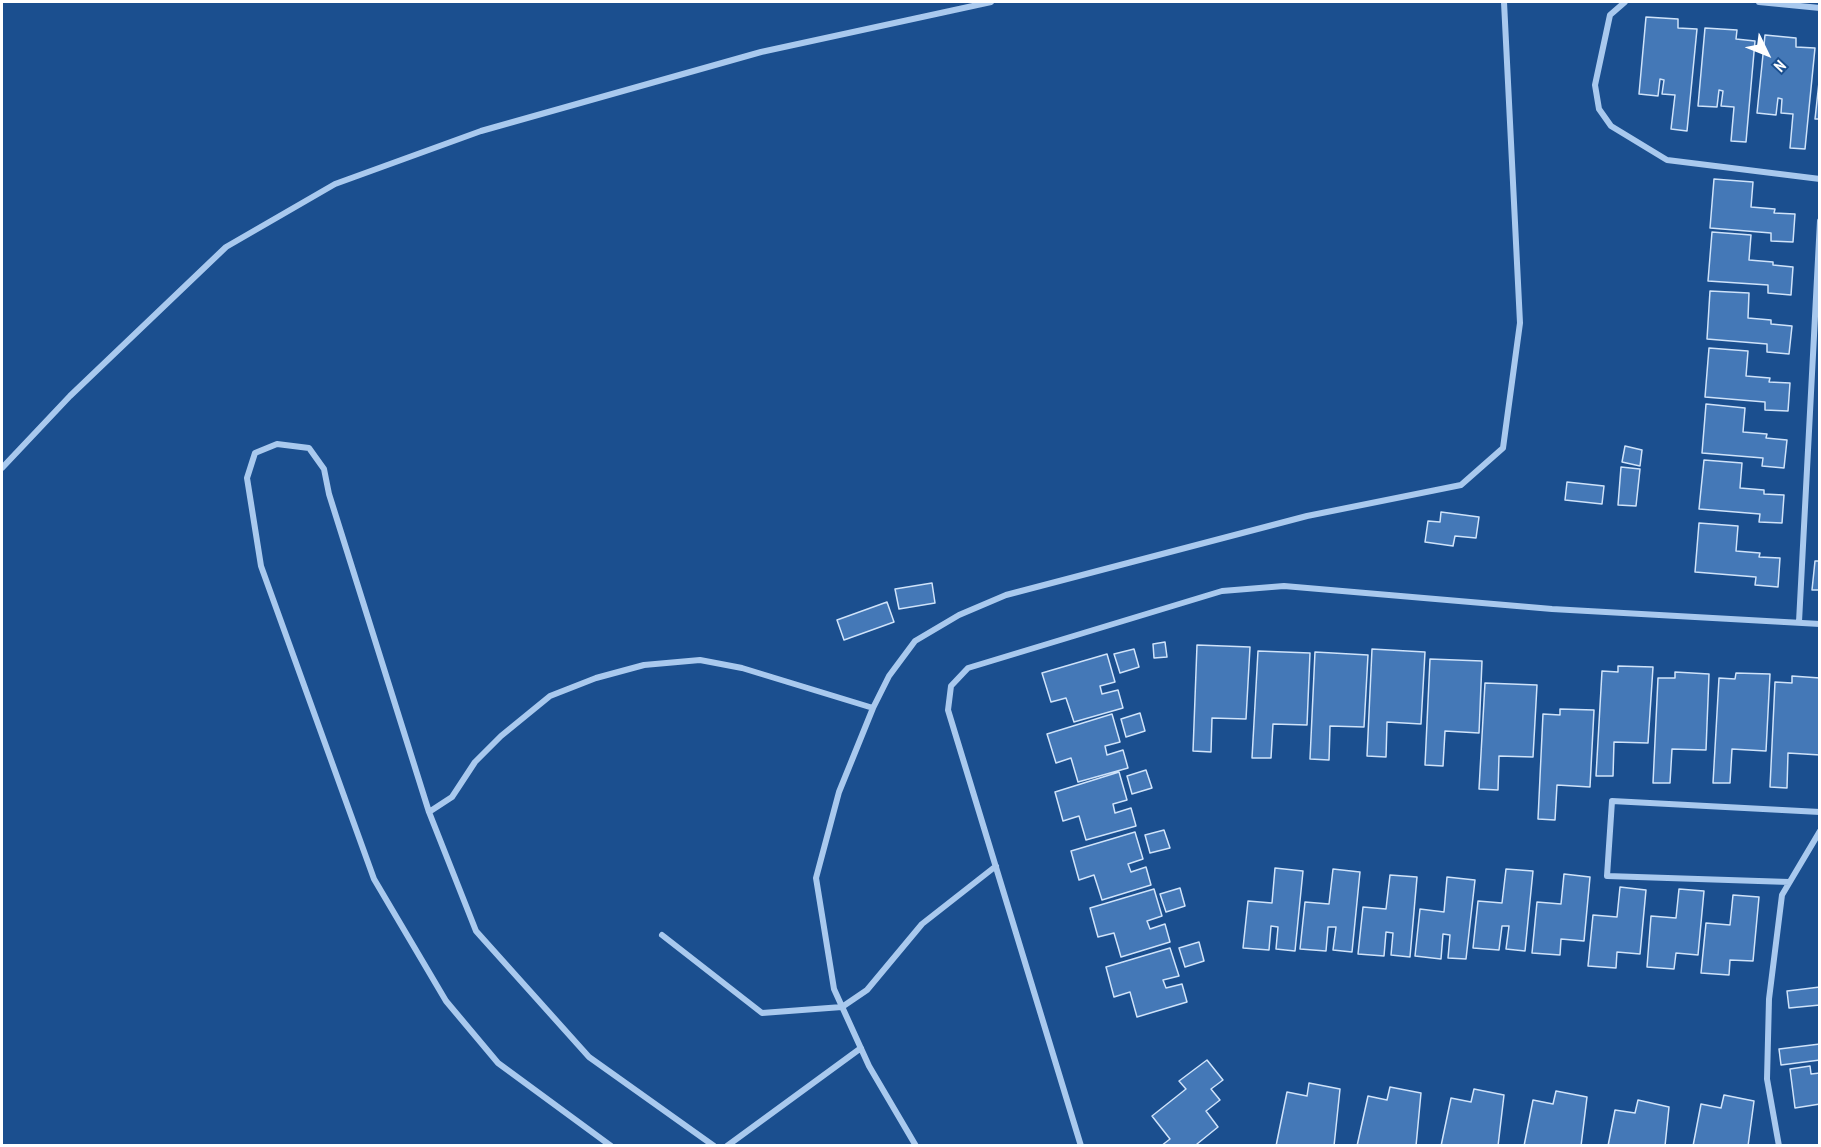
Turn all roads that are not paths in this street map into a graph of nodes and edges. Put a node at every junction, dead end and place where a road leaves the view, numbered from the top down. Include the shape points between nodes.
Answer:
1 (991, 2) edge
2 (1504, 2) edge
3 (1625, 2) edge
4 (1759, 2) edge
5 (1820, 8) edge
6 (1820, 179) edge
7 (1820, 221) edge
8 (2, 468) edge
9 (1799, 622) junction
10 (1820, 624) edge
11 (873, 708) junction
12 (429, 812) junction
13 (1820, 812) edge
14 (1820, 831) edge
15 (996, 866) junction
16 (1789, 882) junction
17 (662, 935) dead end
18 (842, 1007) junction
19 (861, 1048) junction
20 (611, 1146) edge
21 (714, 1146) edge
22 (727, 1146) edge
23 (916, 1146) edge
24 (1081, 1146) edge
25 (1779, 1146) edge

1 - 8 street via 761,52 481,131 335,184 226,247 70,396
2 - 11 street via 1520,323 1503,448 1461,485 1307,516 1006,595 959,615 915,642 889,676
3 - 6 street via 1610,15 1595,85 1599,109 1611,126 1667,160
4 - 5 street
7 - 9 street
9 - 10 street
9 - 15 street via 1552,609 1284,586 1222,591 968,668 951,686 948,710
11 - 12 street via 742,668 700,660 644,665 550,696 475,762 452,797
11 - 18 street via 839,792 816,878 834,989
12 - 20 street via 324,469 309,448 277,444 255,453 247,478 261,566 374,879 446,1001 498,1063
12 - 21 street via 476,931 589,1057
13 - 16 street via 1612,801 1607,876
14 - 16 street
15 - 18 street via 922,924 867,990
15 - 24 street
16 - 25 street via 1782,896 1769,999 1767,1079
17 - 18 street via 762,1013
18 - 19 street
19 - 22 street
19 - 23 street

